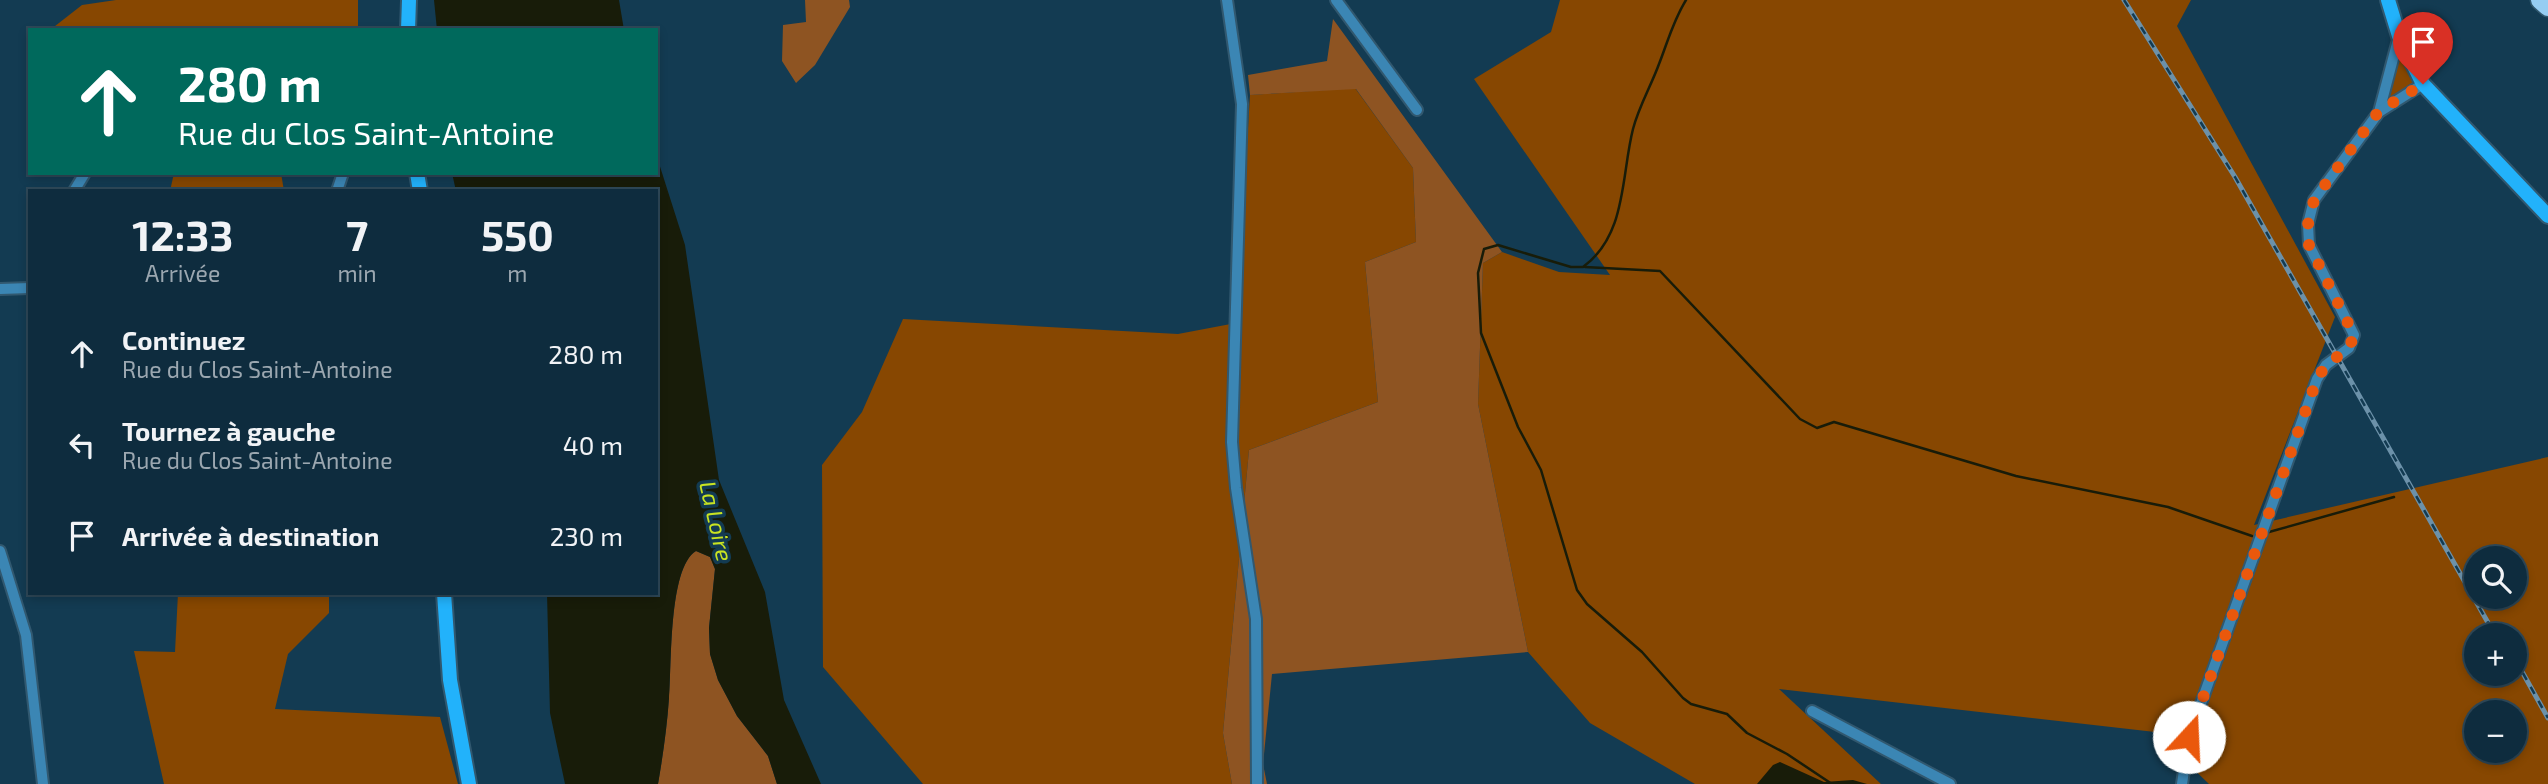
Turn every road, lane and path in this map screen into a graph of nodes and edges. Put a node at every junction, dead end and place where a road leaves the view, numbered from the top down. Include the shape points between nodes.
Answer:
1 (409, 0) edge
2 (1227, 0) edge
3 (1336, 0) edge
4 (2388, 0) edge
5 (2540, 0) edge
6 (2548, 7) edge
7 (408, 28) edge
8 (2399, 36) junction
9 (2423, 84) junction
10 (1417, 110) dead end
11 (2379, 111) junction
12 (2548, 216) edge
13 (28, 288) edge
14 (0, 289) edge
15 (0, 551) edge
16 (13, 593) junction
17 (0, 595) edge
18 (444, 595) edge
19 (1812, 711) dead end
20 (43, 784) edge
21 (469, 784) edge
22 (1258, 784) edge
23 (1950, 784) edge
24 (2182, 784) edge

1 - 7 street
2 - 22 street via 1242,104 1233,442 1256,619
3 - 10 street
4 - 8 street
5 - 6 main road
8 - 9 street
8 - 11 street
9 - 11 street
9 - 12 street
11 - 24 street via 2321,188 2307,234 2312,254 2354,335 2349,348 2326,365 2317,379 2189,737
13 - 14 street
15 - 16 street
16 - 17 street
16 - 20 street via 26,635
18 - 21 street via 450,680
19 - 23 street

